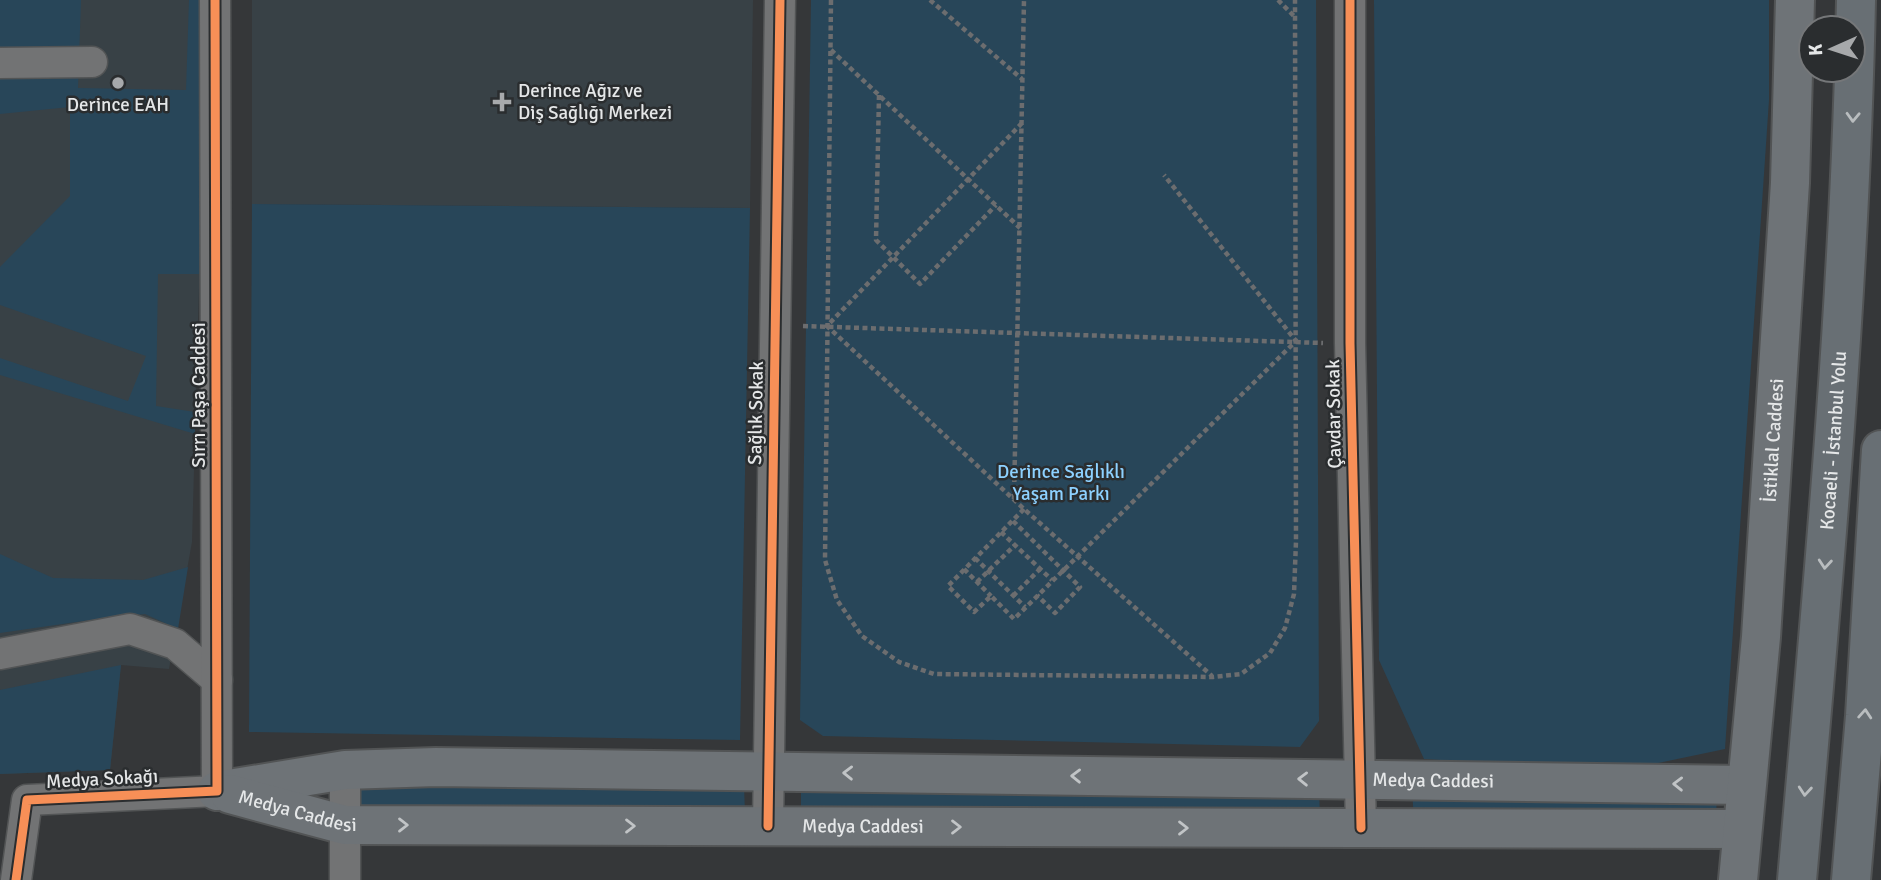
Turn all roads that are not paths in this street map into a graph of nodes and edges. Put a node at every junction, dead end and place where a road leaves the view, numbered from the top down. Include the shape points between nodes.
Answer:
1 (215, 0) edge
2 (780, 0) edge
3 (1350, 0) edge
4 (1795, 0) edge
5 (1856, 0) edge
6 (92, 62) dead end
7 (0, 63) edge
8 (1881, 450) edge
9 (0, 654) edge
10 (217, 680) junction
11 (345, 770) junction
12 (769, 771) junction
13 (1360, 780) junction
14 (1746, 785) junction
15 (217, 791) junction
16 (345, 825) junction
17 (768, 826) junction
18 (1361, 828) junction
19 (1742, 829) junction
20 (16, 880) edge
21 (345, 880) edge
22 (1738, 880) edge
23 (1797, 880) edge
24 (1851, 880) edge

1 - 10 street, Sırrı Paşa Caddesi
2 - 12 street, Sağlık Sokak
3 - 13 street, Çavdar Sokak via 1350,343
4 - 14 main road, İstiklal Caddesi via 1790,183 1761,637
5 -> 23 highway, Kocaeli - İstanbul Yolu via 1845,298
6 - 7 street
24 -> 8 highway
9 - 10 street via 130,629 174,644
10 - 15 street, Sırrı Paşa Caddesi
11 - 12 main road, Medya Caddesi
11 - 15 main road, Medya Caddesi
11 - 16 street
13 -> 12 main road, Medya Caddesi
12 - 17 street, Sağlık Sokak
14 -> 13 main road, Medya Caddesi
13 - 18 street, Çavdar Sokak
14 - 19 main road, İstiklal Caddesi
15 - 16 main road, Medya Caddesi
15 - 20 street, Medya Sokağı via 27,800
16 -> 17 main road, Medya Caddesi
16 - 21 street
17 -> 18 main road, Medya Caddesi
18 - 19 main road, Medya Caddesi
19 - 22 main road, İstiklal Caddesi

